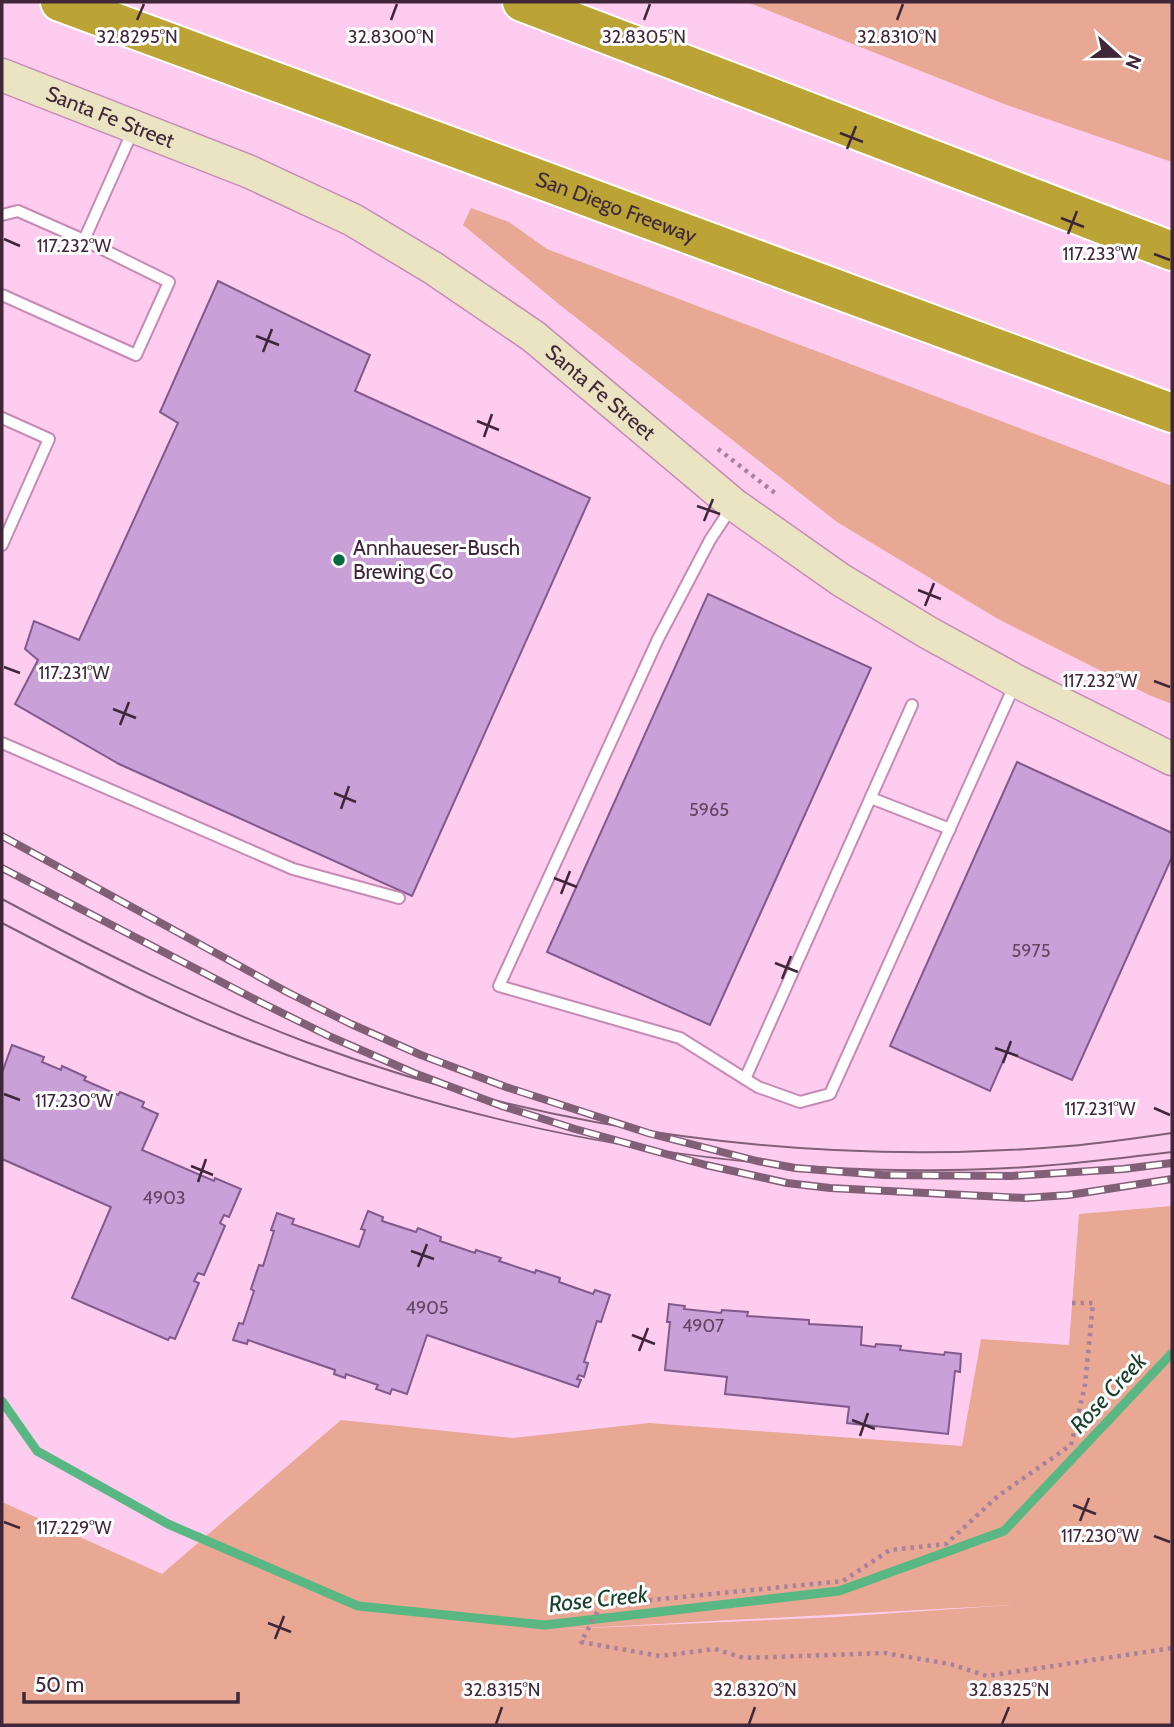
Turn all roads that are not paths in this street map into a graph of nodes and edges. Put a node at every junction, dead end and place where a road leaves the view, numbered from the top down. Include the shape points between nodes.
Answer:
1 (60, 2) edge
2 (522, 2) edge
3 (2, 75) edge
4 (135, 126) junction
5 (2, 215) edge
6 (85, 240) junction
7 (1172, 251) edge
8 (2, 295) edge
9 (1172, 413) edge
10 (2, 418) edge
11 (733, 504) junction
12 (2, 545) edge
13 (1016, 681) junction
14 (912, 705) dead end
15 (2, 743) edge
16 (1172, 758) edge
17 (871, 798) junction
18 (950, 830) junction
19 (399, 898) dead end
20 (745, 1079) junction

1 - 9 highway, San Diego Freeway
2 - 7 highway
3 - 4 street, Santa Fe Street
4 - 6 lane
4 - 11 street, Santa Fe Street via 353,220 433,268 533,336
5 - 6 lane via 18,211
6 - 8 lane via 169,282 136,355
10 - 12 lane via 49,439
11 - 13 street, Santa Fe Street via 841,580
11 - 20 lane via 658,639 499,986 680,1038
13 - 16 street, Santa Fe Street
13 - 18 lane
14 - 17 lane
15 - 19 lane via 293,869
17 - 18 lane
17 - 20 lane
18 - 20 lane via 830,1094 800,1102

